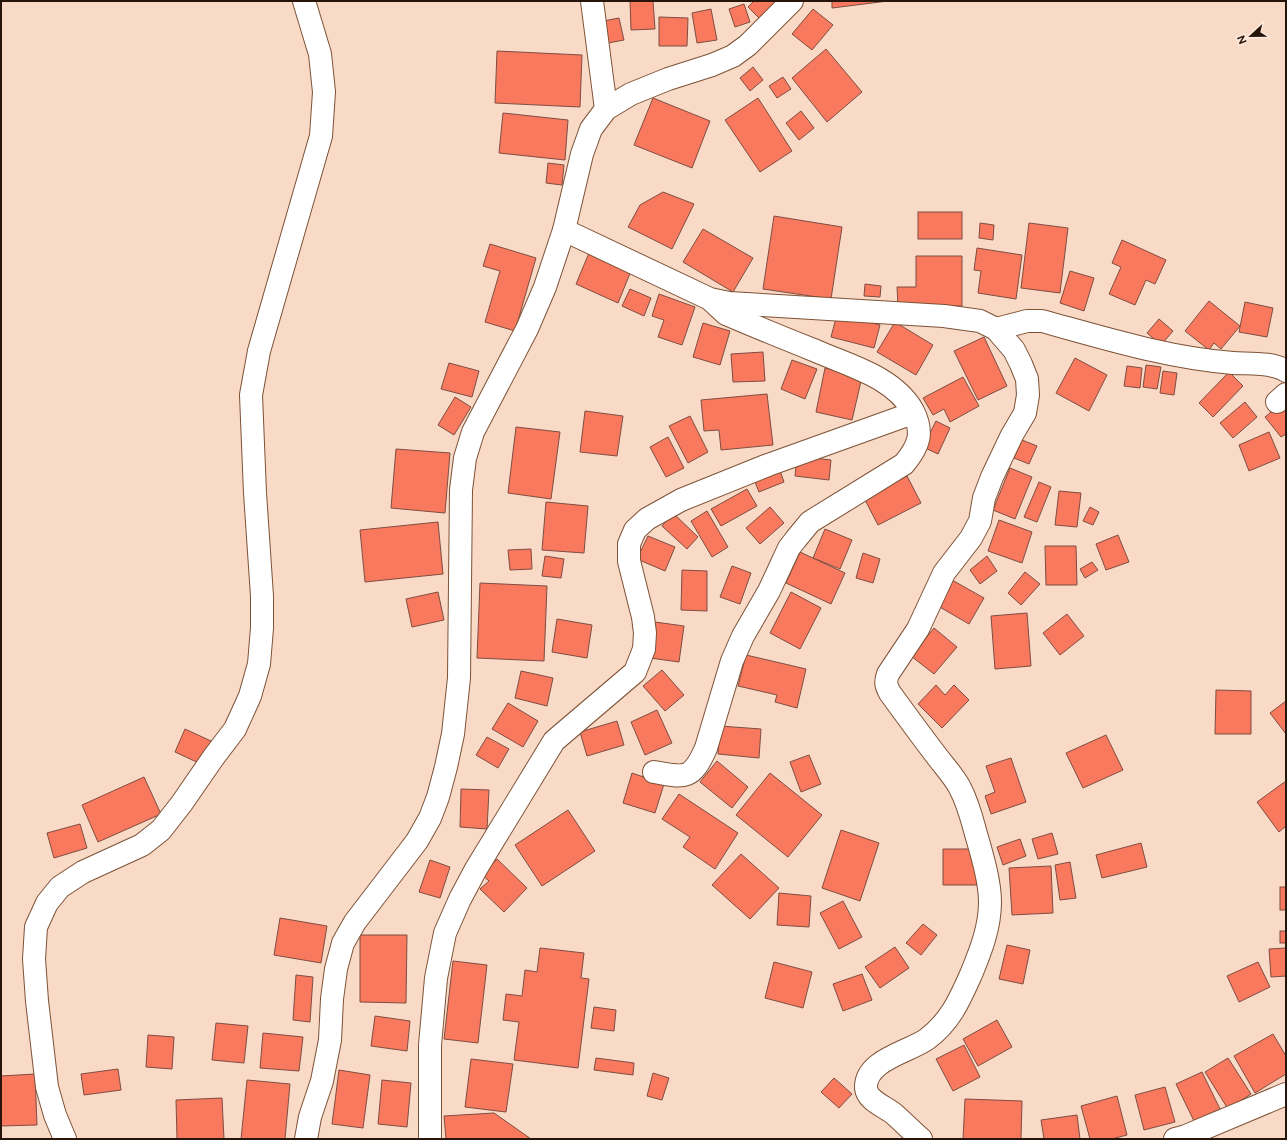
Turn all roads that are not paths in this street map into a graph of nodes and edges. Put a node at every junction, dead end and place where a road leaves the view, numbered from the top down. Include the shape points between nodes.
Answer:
1 (304, 1) edge
2 (592, 1) edge
3 (792, 1) edge
4 (606, 109) junction
5 (564, 230) junction
6 (710, 299) junction
7 (996, 329) junction
8 (1286, 371) edge
9 (913, 413) junction
10 (654, 772) dead end
11 (1286, 1094) edge
12 (65, 1139) edge
13 (306, 1139) edge
14 (430, 1139) edge
15 (920, 1139) edge
16 (1175, 1139) edge

1 - 12 street via 320,54 324,92 321,136 259,351 251,395 262,596 259,664 250,696 235,729 161,830 142,845 83,872 60,887 47,903 36,927 34,959 47,1086
2 - 4 street
3 - 4 street via 748,45 732,56 712,65 668,78 631,94
4 - 5 street via 591,129 582,154
5 - 6 street
5 - 13 street via 527,329 473,432 465,458 461,490 459,678 453,734 438,797 417,841 355,922 343,943 336,969 330,1040
6 - 7 street via 728,303 944,316 980,321
6 - 9 street via 726,314 870,374 898,391
7 - 8 street via 1027,320 1042,321 1194,358 1280,366
7 - 15 street via 1014,350 1027,379 1025,413 992,477 984,498 980,521 971,538 944,573 918,629 886,681 890,693 960,787 984,861 990,902 985,937 965,988 951,1015 926,1040 885,1060 867,1080 866,1090 869,1095
9 - 10 street via 917,419 918,442 904,464 810,522 790,548 732,660 700,762 693,771 678,777
9 - 14 street via 768,465 682,500 647,518 635,530 629,544 629,561 645,633 644,649 635,672 554,741 476,869 445,933 436,978 430,1045
11 - 16 street

